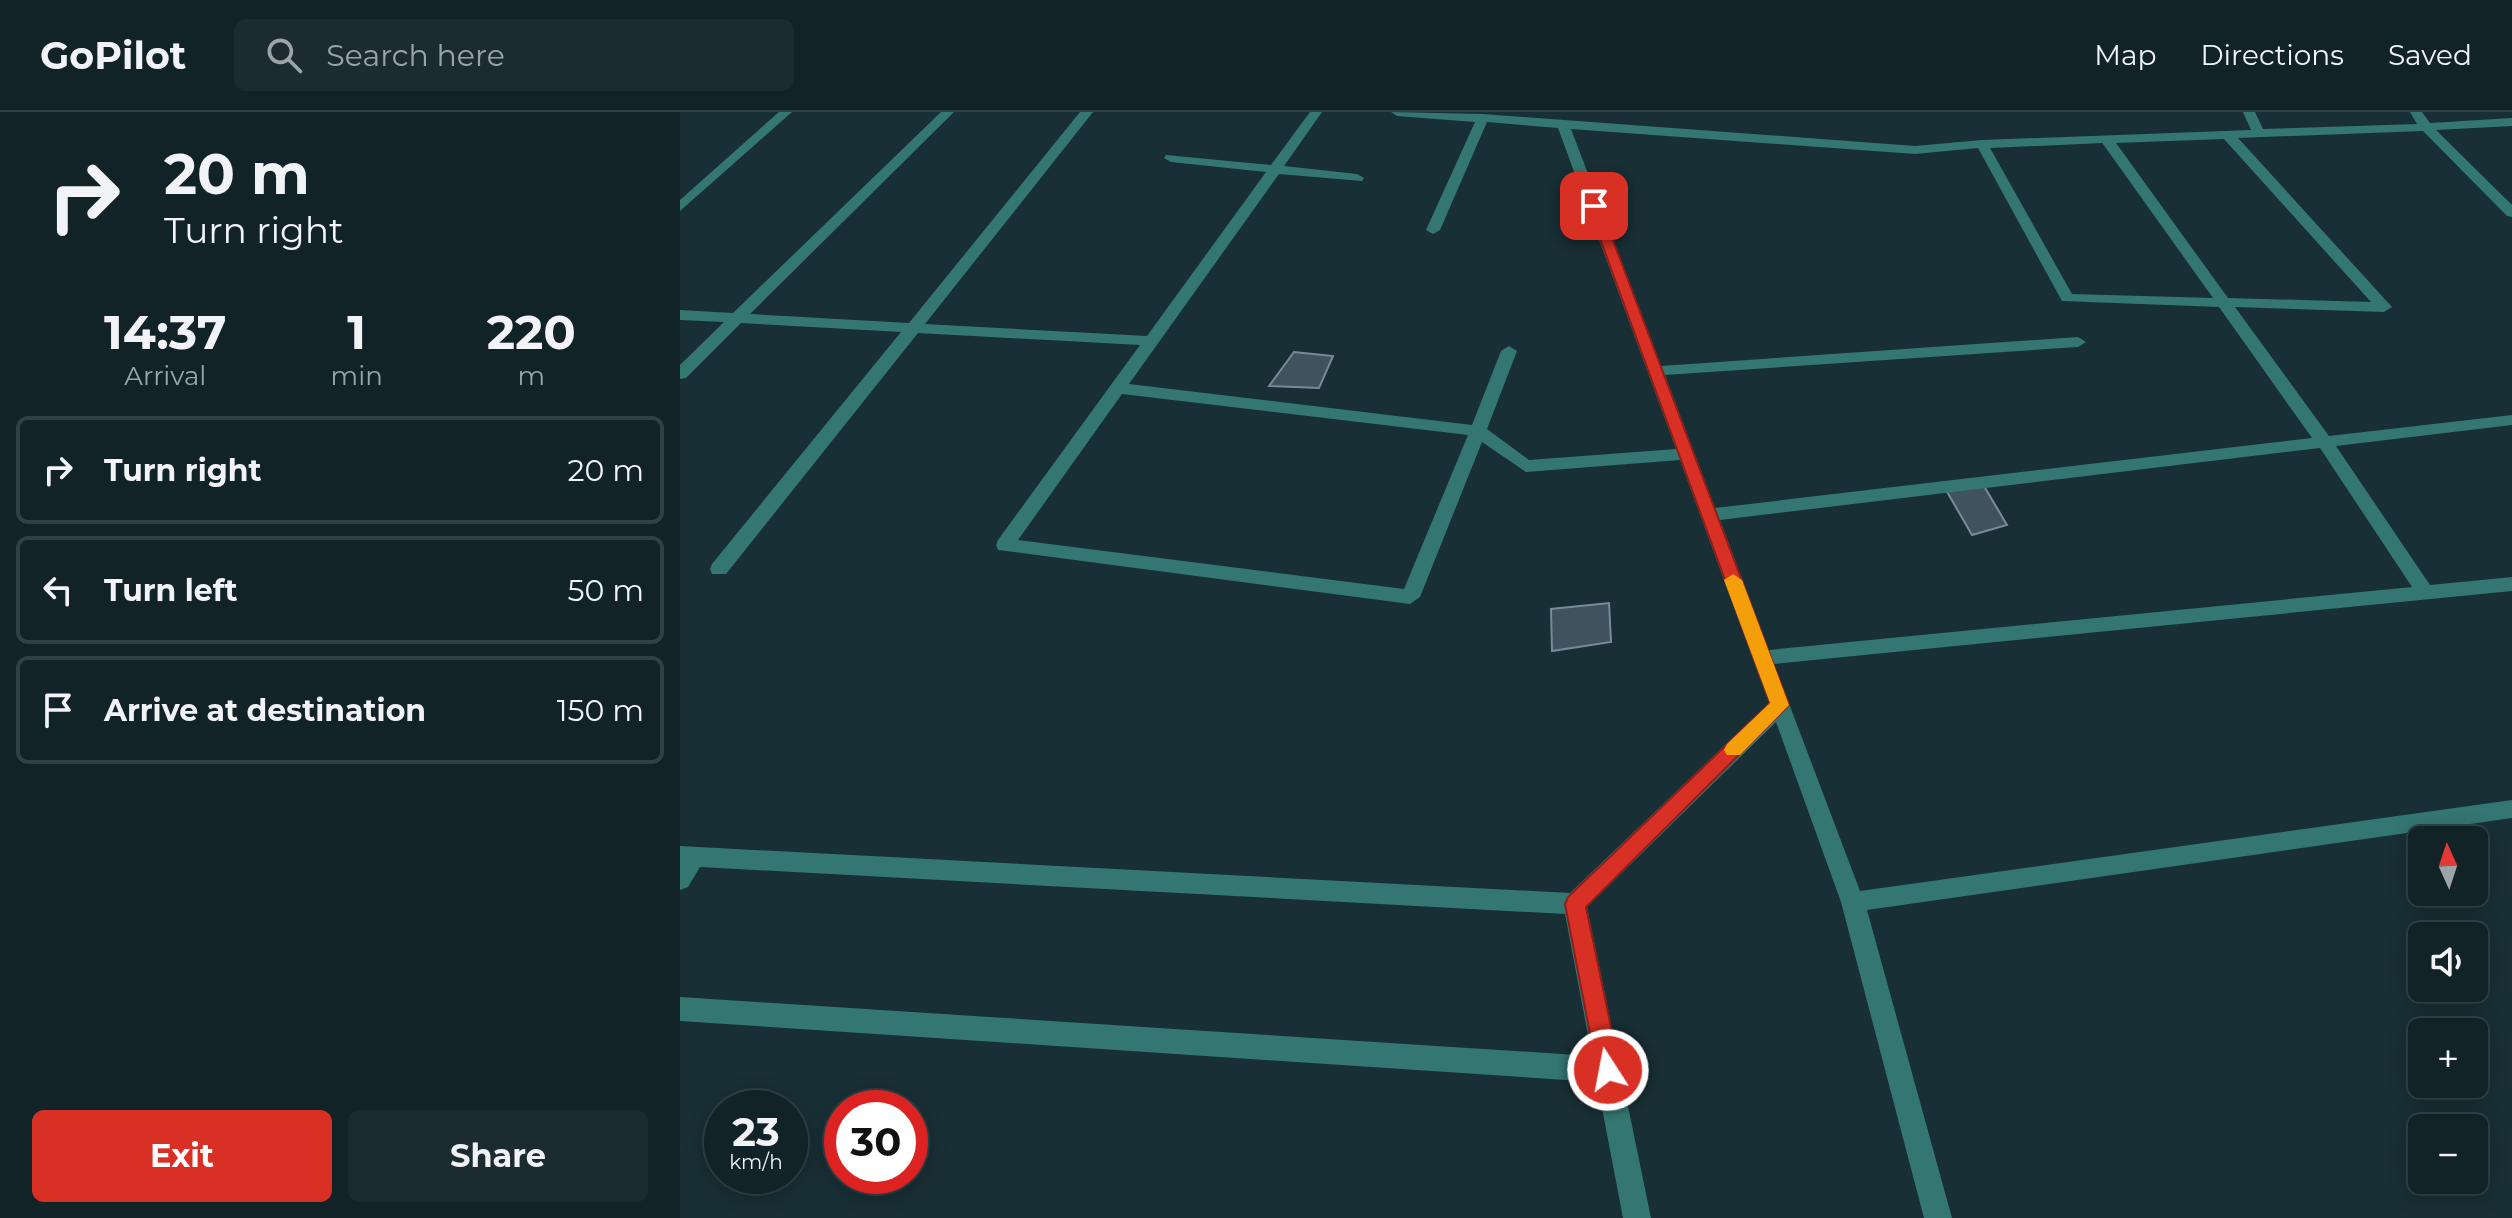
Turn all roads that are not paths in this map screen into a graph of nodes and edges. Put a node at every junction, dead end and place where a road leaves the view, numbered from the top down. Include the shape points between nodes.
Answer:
1 (786, 112) edge
2 (948, 112) edge
3 (1087, 112) edge
4 (1316, 112) edge
5 (1397, 112) edge
6 (2249, 112) edge
7 (2416, 112) edge
8 (1483, 118) junction
9 (2512, 122) edge
10 (1563, 124) junction
11 (2426, 127) junction
12 (2226, 133) junction
13 (2259, 134) junction
14 (2108, 141) junction
15 (1982, 144) junction
16 (1171, 158) dead end
17 (1275, 169) junction
18 (1357, 178) dead end
19 (680, 207) edge
20 (2512, 213) edge
21 (1433, 230) dead end
22 (2222, 303) junction
23 (680, 315) edge
24 (735, 318) junction
25 (916, 328) junction
26 (1151, 341) junction
27 (2078, 342) dead end
28 (1509, 351) dead end
29 (1655, 371) junction
30 (680, 374) edge
31 (1118, 388) junction
32 (2512, 420) edge
33 (1478, 431) junction
34 (2324, 442) junction
35 (1686, 454) junction
36 (1709, 515) junction
37 (719, 569) dead end
38 (2512, 584) edge
39 (2425, 592) junction
40 (1762, 658) junction
41 (1780, 705) junction
42 (2512, 809) edge
43 (687, 856) edge
44 (680, 880) edge
45 (1853, 902) junction
46 (1575, 904) junction
47 (680, 1009) edge
48 (1608, 1070) junction
49 (1637, 1218) edge
50 (1938, 1218) edge

1 - 19 street
2 - 24 street
3 - 25 street
4 - 17 street
5 - 8 street
6 - 13 street
7 - 11 street
8 - 10 street
8 - 21 street
9 - 11 street
10 - 15 street via 1915,150
10 - 29 street
11 - 13 street
11 - 20 street
12 - 13 street
12 - 14 street
12 - 22 street via 2384,307
14 - 15 street
14 - 22 street
15 - 22 street via 2067,298
16 - 17 street
17 - 18 street
17 - 26 street
22 - 34 street
23 - 24 street
24 - 25 street
24 - 30 street
25 - 26 street
25 - 37 street
26 - 31 street
27 - 29 street
28 - 33 street
29 - 35 street
31 - 33 street
31 - 33 street via 1005,545 1410,597
32 - 34 street
33 - 35 street via 1526,466
34 - 36 street
34 - 39 street
35 - 36 street
36 - 40 street
38 - 39 street
39 - 40 street
40 - 41 street
41 - 45 street
41 - 46 street
42 - 45 street
43 - 44 street
43 - 46 street
45 - 50 street
46 - 48 street
47 - 48 street
48 - 49 street

